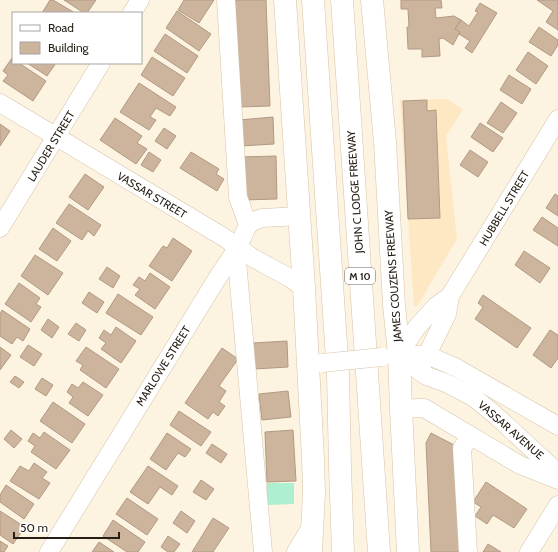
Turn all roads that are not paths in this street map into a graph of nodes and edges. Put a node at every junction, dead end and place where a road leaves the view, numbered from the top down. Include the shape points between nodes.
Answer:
1 (140, 0) edge
2 (226, 0) edge
3 (285, 0) edge
4 (313, 0) edge
5 (342, 0) edge
6 (372, 0) edge
7 (133, 12) edge
8 (100, 64) edge
9 (0, 103) edge
10 (558, 119) edge
11 (56, 137) junction
12 (299, 216) junction
13 (248, 225) junction
14 (0, 228) edge
15 (237, 249) junction
16 (304, 288) junction
17 (450, 296) junction
18 (390, 355) junction
19 (427, 355) junction
20 (315, 364) junction
21 (419, 371) junction
22 (401, 409) junction
23 (558, 426) edge
24 (471, 436) junction
25 (340, 467) junction
26 (558, 473) edge
27 (558, 480) edge
28 (558, 505) edge
29 (312, 525) junction
30 (49, 552) edge
31 (263, 552) edge
32 (296, 552) edge
33 (311, 552) edge
34 (333, 552) edge
35 (343, 552) edge
36 (379, 552) edge
37 (408, 552) edge
38 (468, 552) edge
39 (529, 552) edge

1 - 7 street
2 - 13 street via 238,198
3 - 12 main road
4 - 25 main road, M 10 via 338,374
5 - 36 main road, JOHN C LODGE FREEWAY / M 10
6 - 18 main road, JAMES COUZENS FREEWAY via 385,142 394,305
8 - 11 street, LAUDER STREET
9 - 11 street, VASSAR STREET
10 - 17 street, HUBBELL STREET
11 - 14 street, LAUDER STREET
11 - 15 street, VASSAR STREET
12 - 13 street via 262,218
12 - 16 main road
13 - 15 street, MARLOWE STREET
15 - 16 street, VASSAR STREET
15 - 30 street, MARLOWE STREET
15 - 31 street
16 - 20 main road
17 - 18 street, HUBBELL STREET via 436,306
17 - 19 street, HUBBELL STREET via 448,314
18 - 19 street, VASSAR AVENUE
18 - 20 street, VASSAR AVENUE, bridge
18 - 21 street, VASSAR AVENUE
18 - 22 main road, JAMES COUZENS FREEWAY
19 - 21 street, HUBBELL STREET
19 - 23 street, VASSAR AVENUE via 455,367
20 - 29 main road
21 - 26 street, VASSAR AVENUE via 473,397
22 - 24 street via 424,408
22 - 37 main road, JAMES COUZENS FREEWAY
24 - 27 street via 520,465
24 - 38 street via 462,448
25 - 34 main road
25 - 35 main road, M 10
28 - 39 street
29 - 32 street
29 - 33 main road

